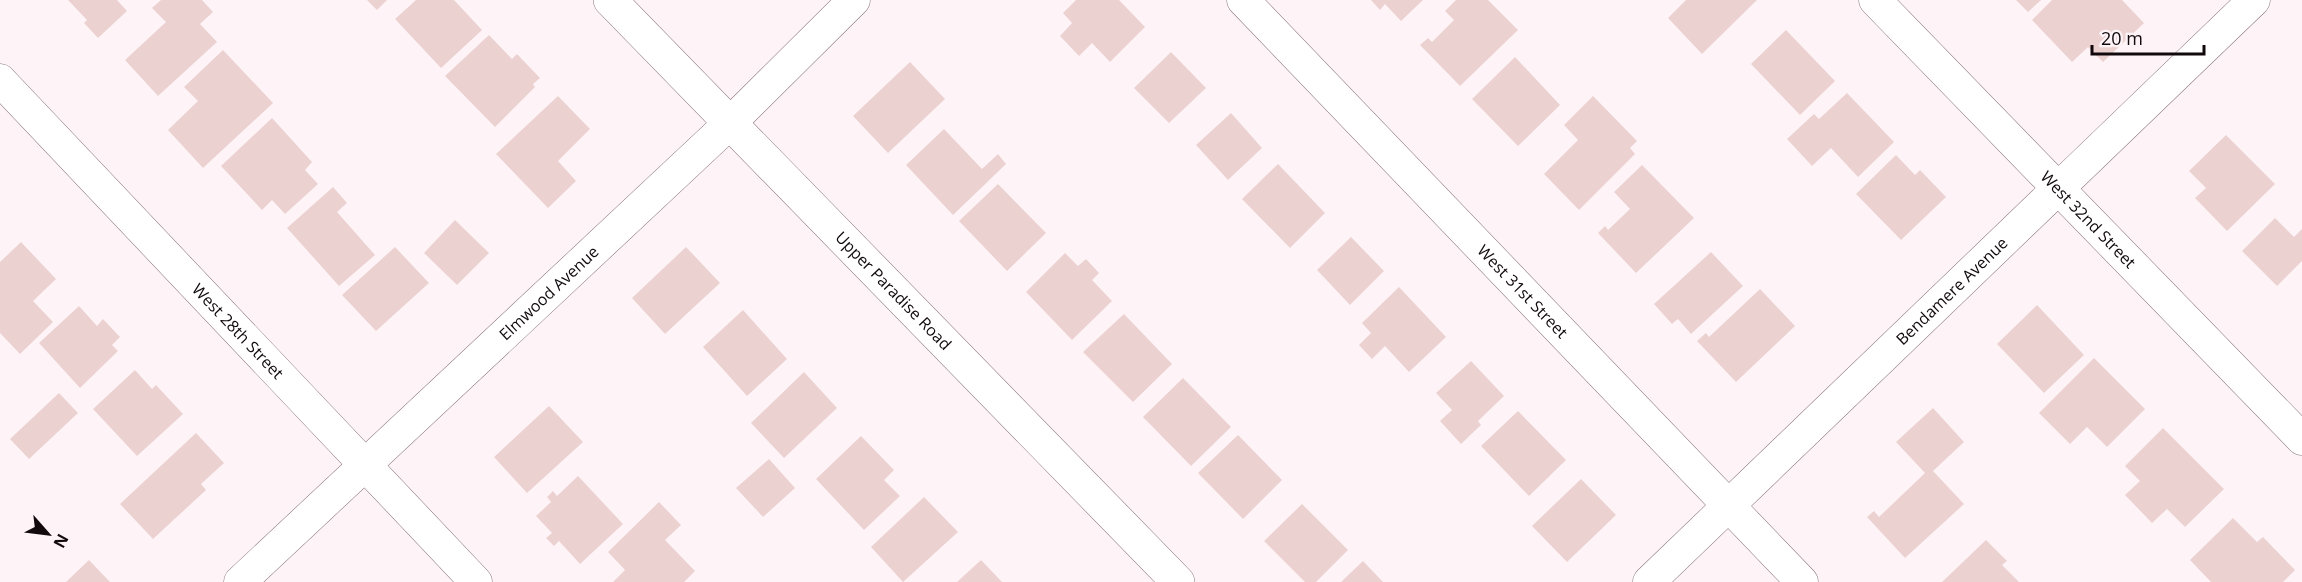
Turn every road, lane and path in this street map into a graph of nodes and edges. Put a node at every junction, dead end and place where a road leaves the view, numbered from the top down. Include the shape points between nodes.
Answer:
1 (610, 0) edge
2 (854, 0) edge
3 (1243, 0) edge
4 (1875, 0) edge
5 (2254, 0) edge
6 (0, 80) edge
7 (730, 123) junction
8 (2058, 190) junction
9 (2302, 440) edge
10 (364, 466) junction
11 (1727, 506) junction
12 (240, 582) edge
13 (476, 582) edge
14 (1178, 582) edge
15 (1648, 582) edge
16 (1802, 582) edge

1 - 7 street, Upper Paradise Road
2 - 7 street, Elmwood Avenue
3 - 11 street, West 31st Street
4 - 8 street, West 32nd Street
5 - 8 street, Bendamere Avenue
6 - 10 street, West 28th Street
7 - 10 street, Elmwood Avenue
7 - 14 street, Upper Paradise Road
8 - 9 street, West 32nd Street
8 - 11 street, Bendamere Avenue
10 - 12 street, Elmwood Avenue
10 - 13 street, West 28th Street
11 - 15 street, Bendamere Avenue
11 - 16 street, West 31st Street

